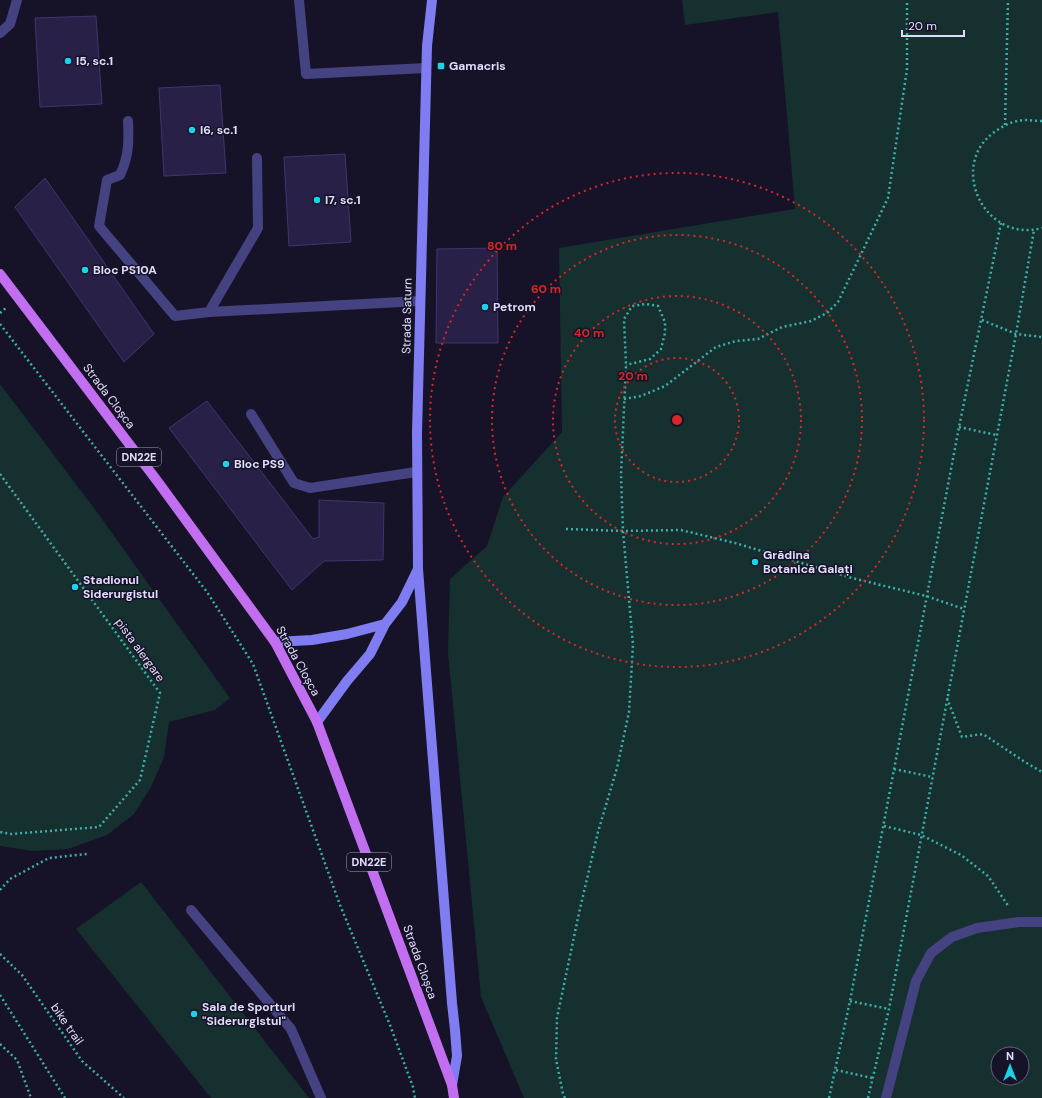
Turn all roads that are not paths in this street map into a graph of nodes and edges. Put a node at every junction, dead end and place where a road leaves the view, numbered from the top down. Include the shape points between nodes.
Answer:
1 (16, 0) edge
2 (299, 0) edge
3 (432, 0) edge
4 (0, 33) edge
5 (426, 68) junction
6 (128, 122) dead end
7 (257, 158) dead end
8 (0, 274) edge
9 (420, 301) junction
10 (208, 312) junction
11 (251, 414) dead end
12 (416, 472) junction
13 (418, 569) junction
14 (385, 624) junction
15 (276, 642) junction
16 (317, 722) junction
17 (191, 910) dead end
18 (1042, 922) edge
19 (452, 1085) junction
20 (321, 1098) edge
21 (454, 1098) edge
22 (460, 1098) edge
23 (886, 1098) edge

1 - 4 street via 10,24
2 - 5 street via 306,74
3 - 5 street, Strada Saturn
5 - 9 street, Strada Saturn
6 - 10 street via 129,144 126,162 120,175 107,180 99,226 175,316
7 - 10 street via 258,228
8 - 15 main road, Strada Cloșca / DN22E
9 - 10 street
9 - 12 street, Strada Saturn
11 - 12 street via 294,483 304,487
12 - 13 street, Strada Saturn
13 - 14 street, Strada Saturn via 402,602
13 - 19 street via 457,1056
14 - 15 street via 312,640
14 - 16 street, Strada Saturn via 370,654
15 - 16 main road, Strada Cloșca / DN22E
16 - 19 main road, Strada Cloșca / DN22E
17 - 20 street via 291,1029
18 - 23 street via 1020,922 977,928 952,937 931,953 916,980
19 - 21 main road, Strada Cloșca / DN22E
19 - 22 main road, DN22E

